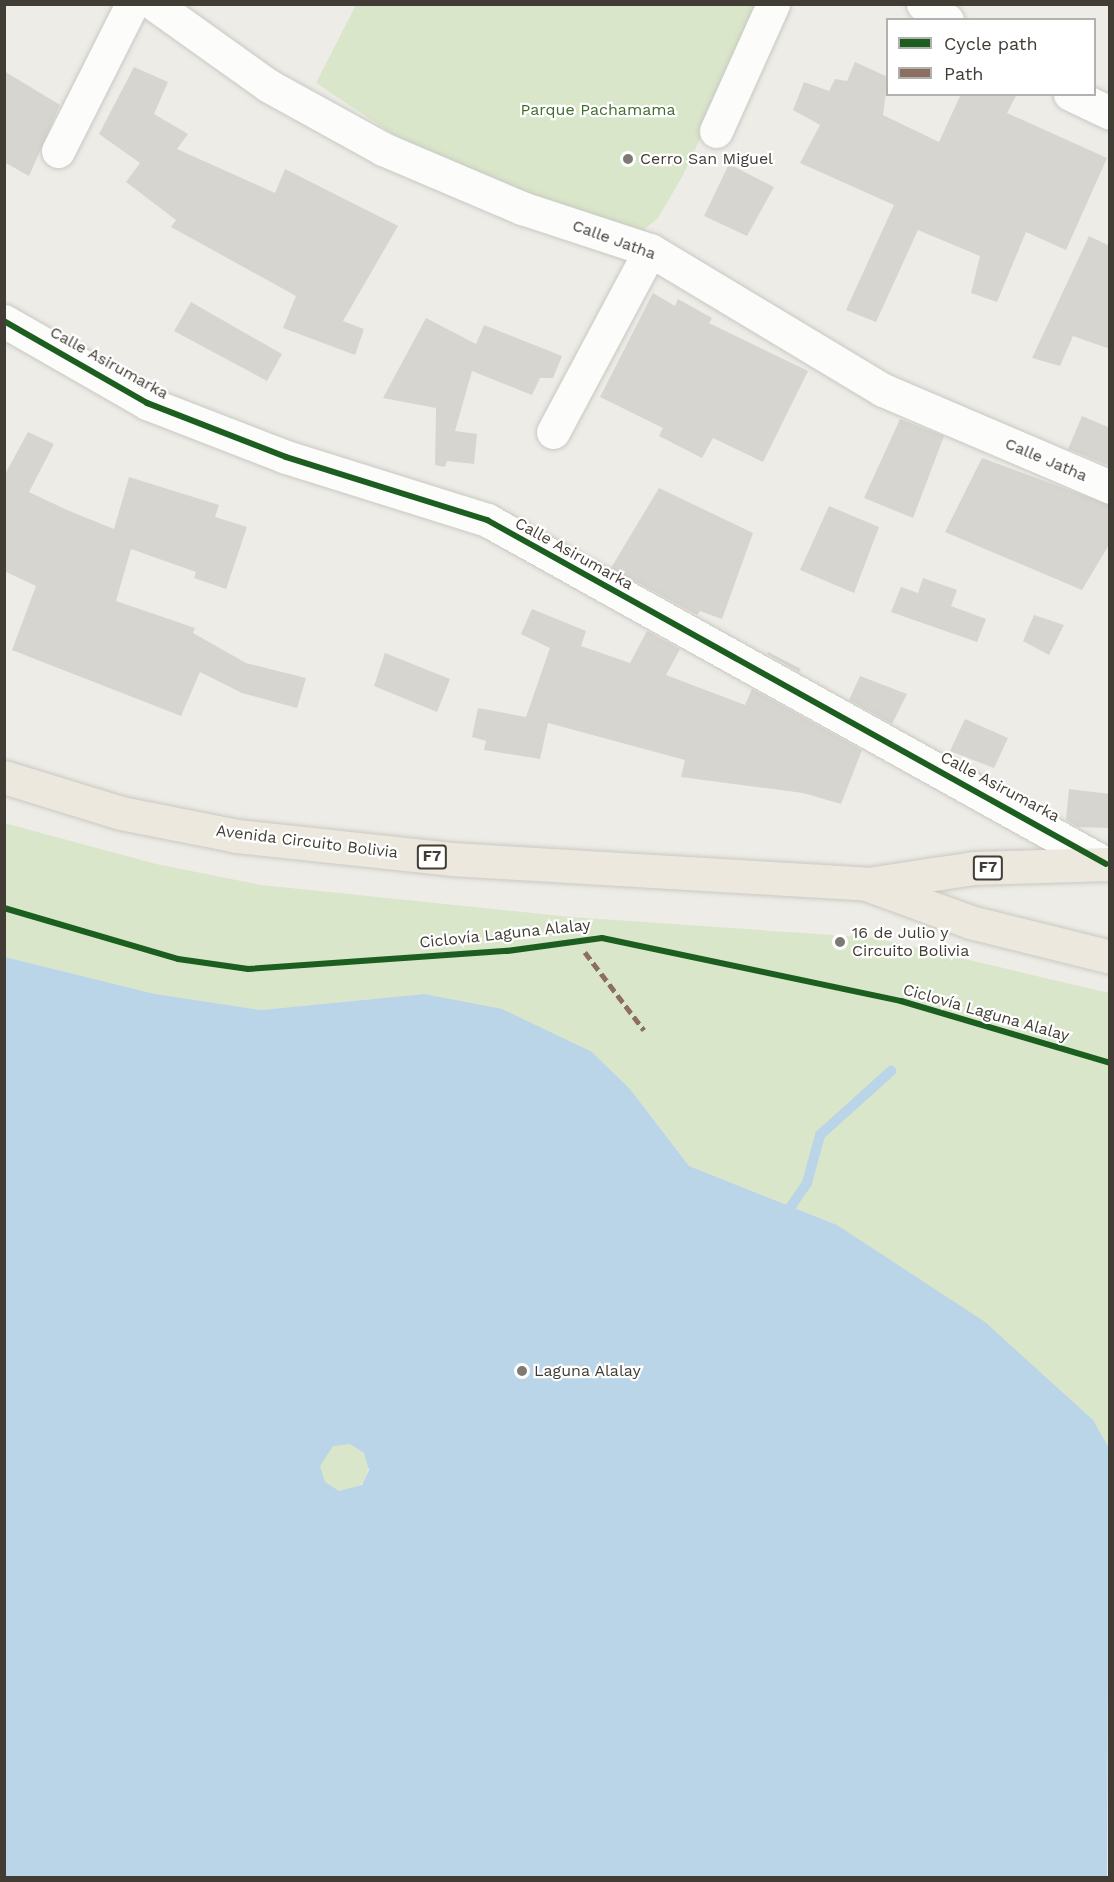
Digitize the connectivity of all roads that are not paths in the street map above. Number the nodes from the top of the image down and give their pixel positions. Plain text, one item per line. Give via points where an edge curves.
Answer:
1 (132, 4) edge
2 (154, 4) edge
3 (773, 4) edge
4 (923, 4) edge
5 (944, 18) edge
6 (1074, 96) edge
7 (1110, 113) edge
8 (716, 131) dead end
9 (58, 151) dead end
10 (650, 250) junction
11 (4, 321) edge
12 (553, 432) dead end
13 (1110, 487) edge
14 (4, 777) edge
15 (1108, 864) edge
16 (867, 884) junction
17 (1110, 957) edge

1 - 9 street
2 - 10 street, Calle Jatha via 269,86 383,149 522,208
3 - 8 street
4 - 5 street
6 - 7 street
10 - 12 street
10 - 13 street, Calle Jatha via 883,390
11 - 15 street, Calle Asirumarka via 147,403 286,457 487,520
14 - 16 highway, Avenida Circuito Bolivia / F7 via 122,813 237,836 451,859
15 - 16 highway, Avenida Circuito Bolivia / F7 via 974,868
16 - 17 highway, Avenida Circuito Bolivia / F7 via 970,922

